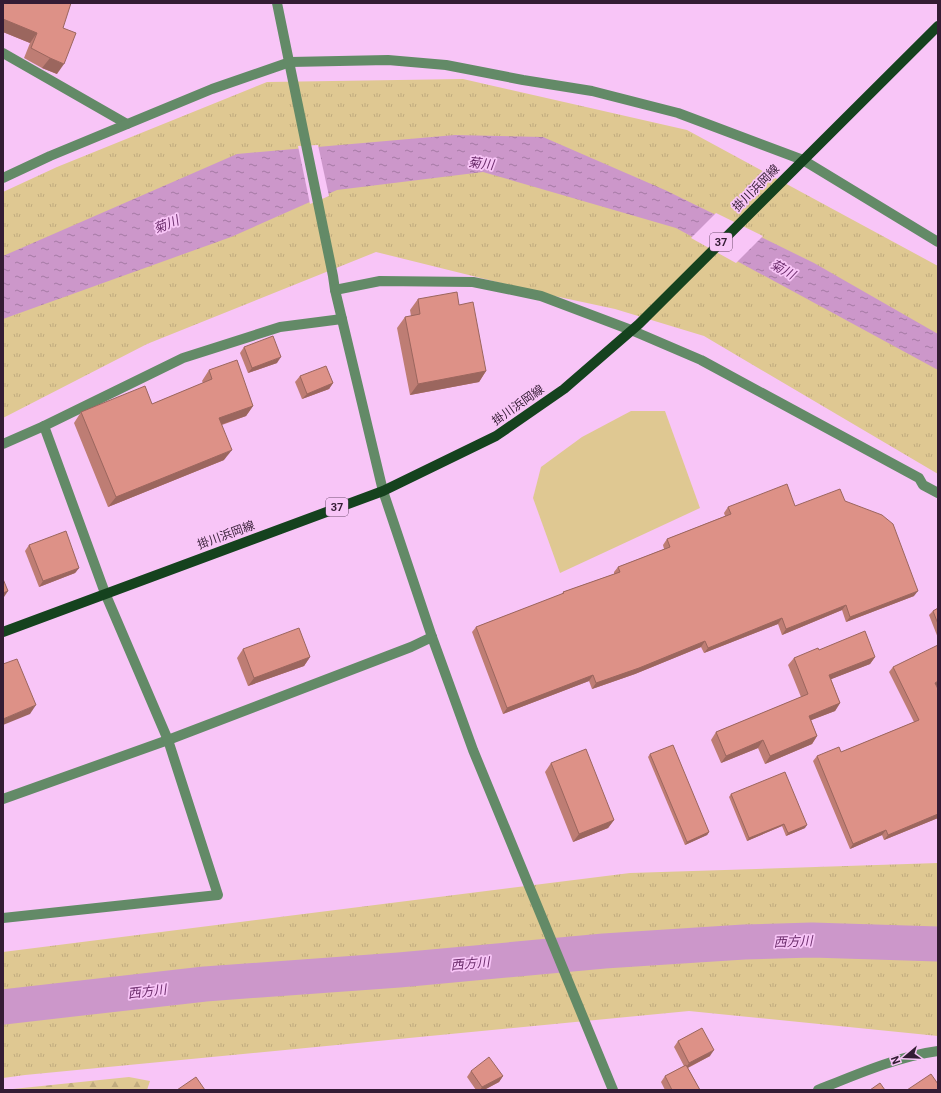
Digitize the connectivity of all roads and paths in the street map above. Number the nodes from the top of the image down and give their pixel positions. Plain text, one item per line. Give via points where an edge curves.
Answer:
1 (278, 3) edge
2 (938, 26) edge
3 (3, 54) edge
4 (290, 66) junction
5 (127, 124) junction
6 (803, 160) junction
7 (3, 178) edge
8 (938, 242) edge
9 (335, 290) junction
10 (342, 318) junction
11 (631, 330) junction
12 (44, 426) junction
13 (3, 444) edge
14 (383, 491) junction
15 (938, 492) edge
16 (105, 593) junction
17 (3, 632) edge
18 (432, 637) junction
19 (168, 740) junction
20 (3, 799) edge
21 (3, 918) edge
22 (938, 1051) edge
23 (612, 1090) edge
24 (818, 1090) edge

1 - 4 street
2 - 6 main road, 掛川浜岡線 / 37
3 - 5 street
4 - 5 street via 212,89
4 - 6 street via 388,60 446,65 592,91 678,113
4 - 9 street
5 - 7 street
6 - 8 street
6 - 11 main road, 掛川浜岡線 / 37
9 - 10 street
9 - 11 street via 380,282 473,282 541,296
10 - 12 street via 280,327 183,358
10 - 14 street
11 - 14 main road, 掛川浜岡線 / 37 via 564,389 496,436
11 - 15 street via 701,360 919,478 923,485
12 - 13 street
12 - 16 street
14 - 16 main road, 掛川浜岡線 / 37
14 - 18 street
16 - 17 main road, 掛川浜岡線 / 37
16 - 19 street
18 - 19 street
18 - 23 street via 472,750
19 - 20 street
19 - 21 street via 218,895
22 - 24 street via 922,1053

